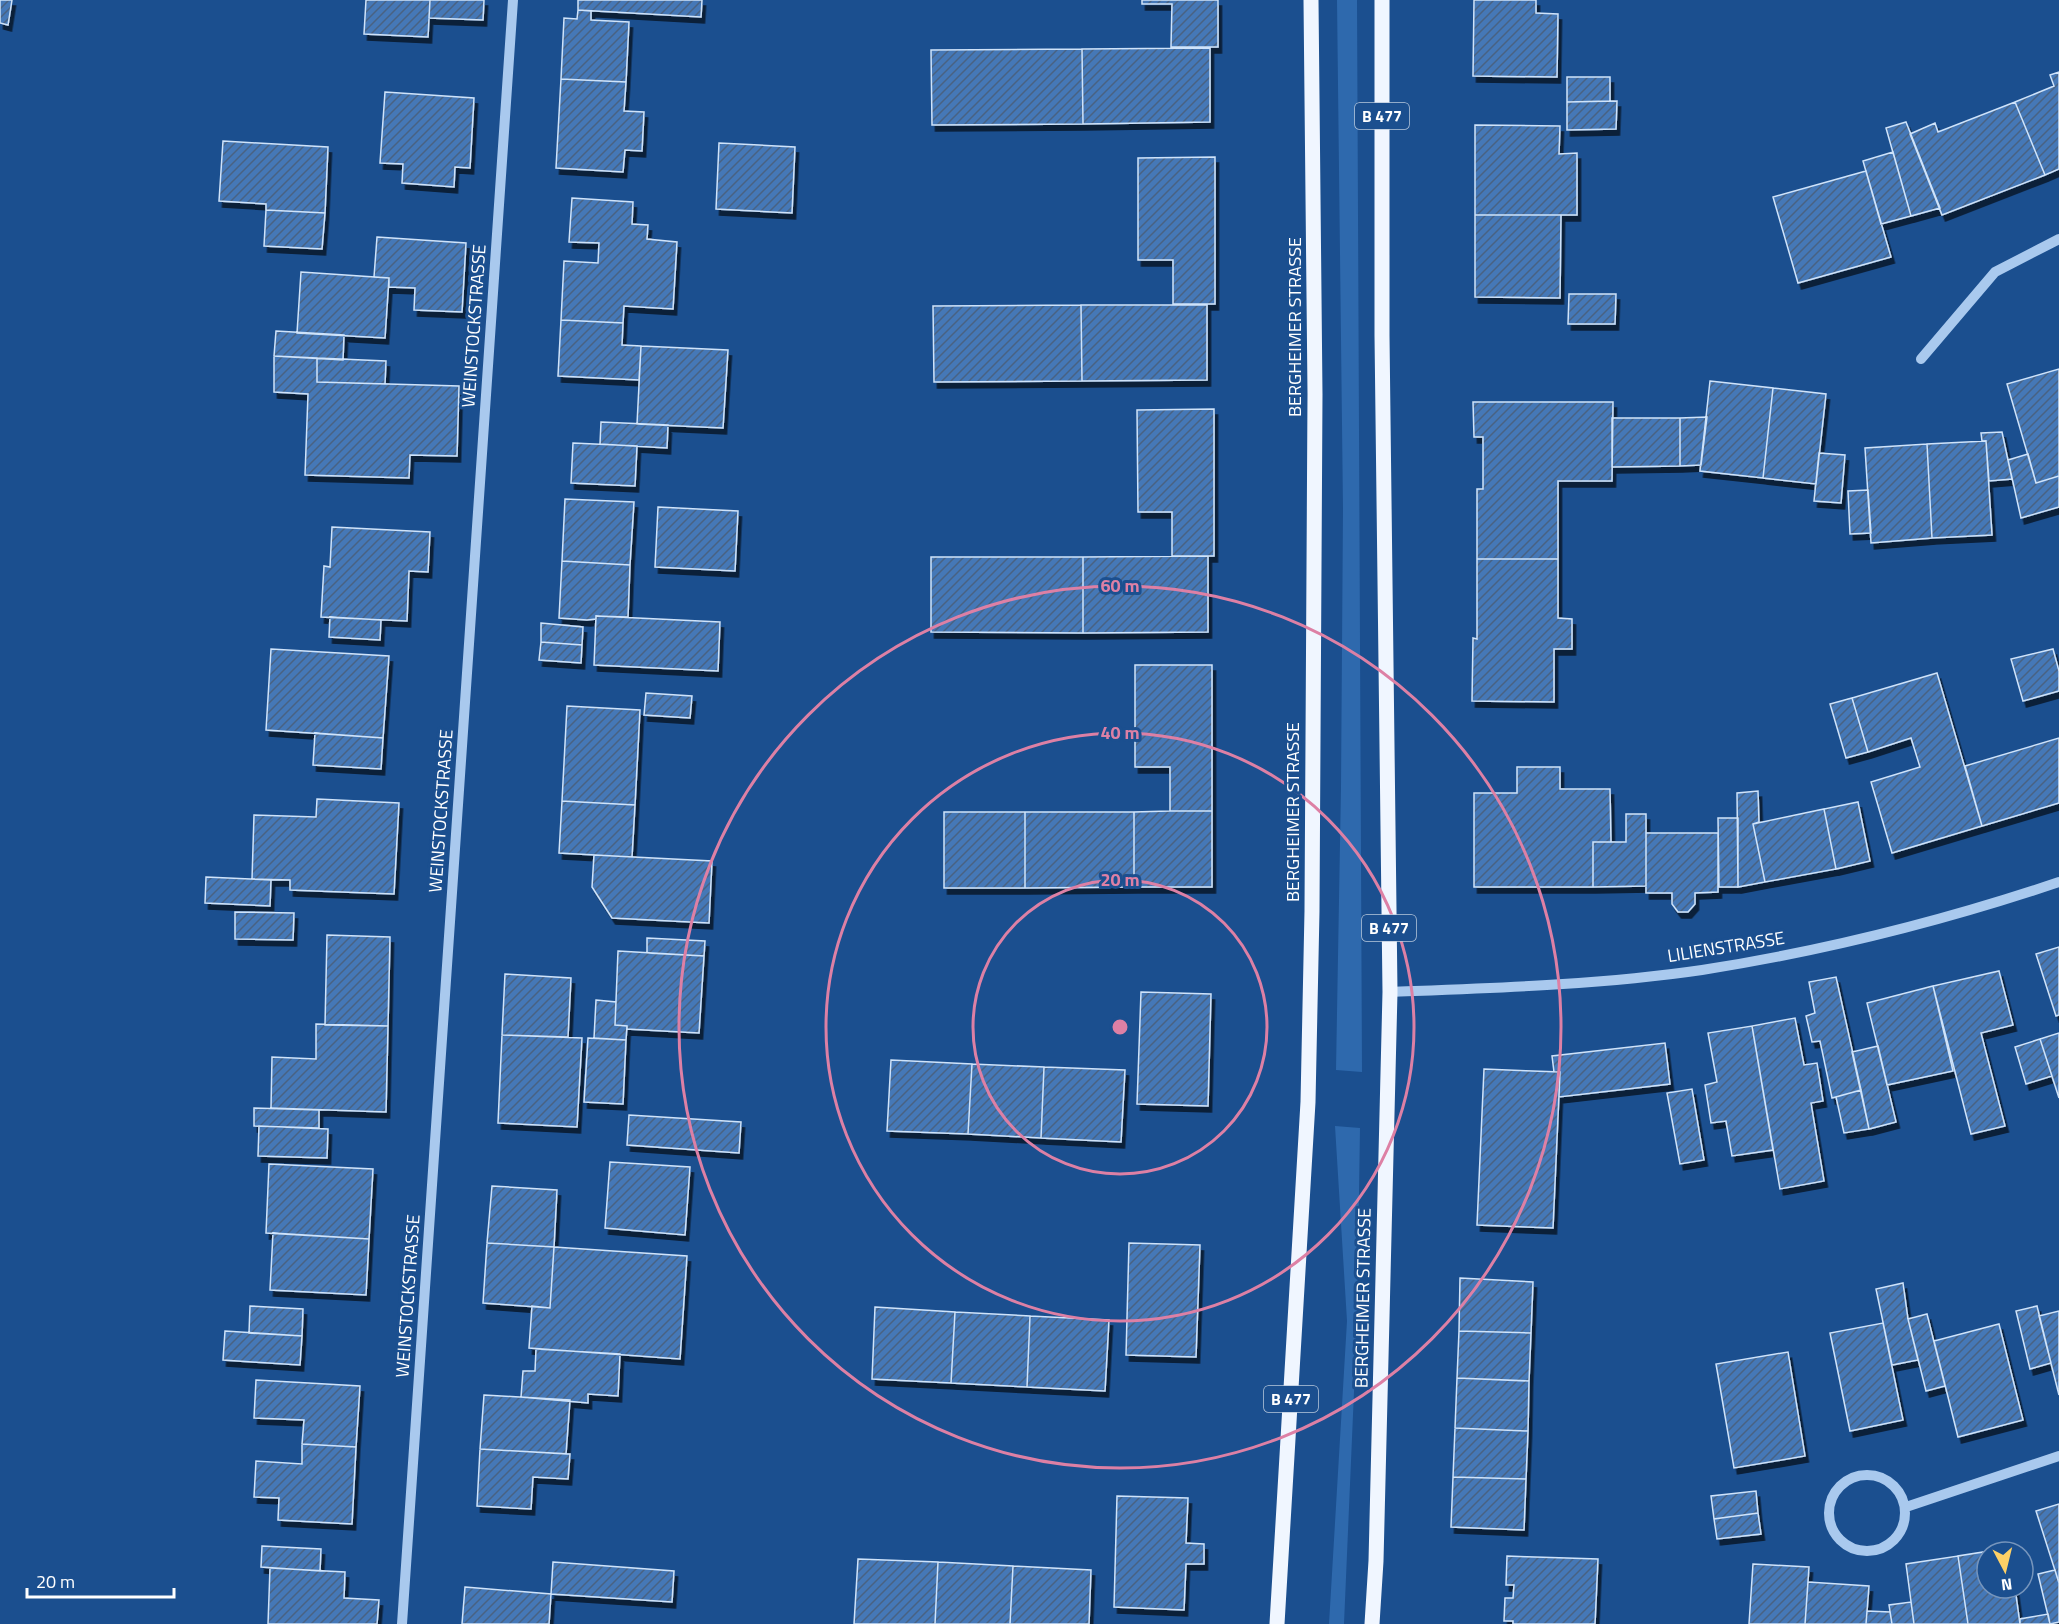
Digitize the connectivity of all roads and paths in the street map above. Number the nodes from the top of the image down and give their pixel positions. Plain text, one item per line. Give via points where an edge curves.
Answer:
1 (513, 0) edge
2 (1311, 0) edge
3 (1382, 0) edge
4 (2059, 239) edge
5 (1921, 359) dead end
6 (2059, 882) edge
7 (1390, 992) junction
8 (2059, 1456) edge
9 (1905, 1507) junction
10 (402, 1624) edge
11 (1277, 1624) edge
12 (1372, 1624) edge

1 - 10 street, WEINSTOCKSTRASSE
2 - 11 main road, BERGHEIMER STRASSE / B 477 via 1315,382 1312,934 1305,1154
3 - 7 main road, BERGHEIMER STRASSE / B 477
4 - 5 street via 1995,272
6 - 7 street, LILIENSTRASSE via 1869,937 1701,970 1537,986
7 - 12 main road, BERGHEIMER STRASSE / B 477
8 - 9 street
9 - 9 street via 1897,1488 1881,1477 1857,1476 1839,1486 1829,1505 1829,1522 1834,1535 1853,1550 1873,1552 1896,1540 1904,1526

